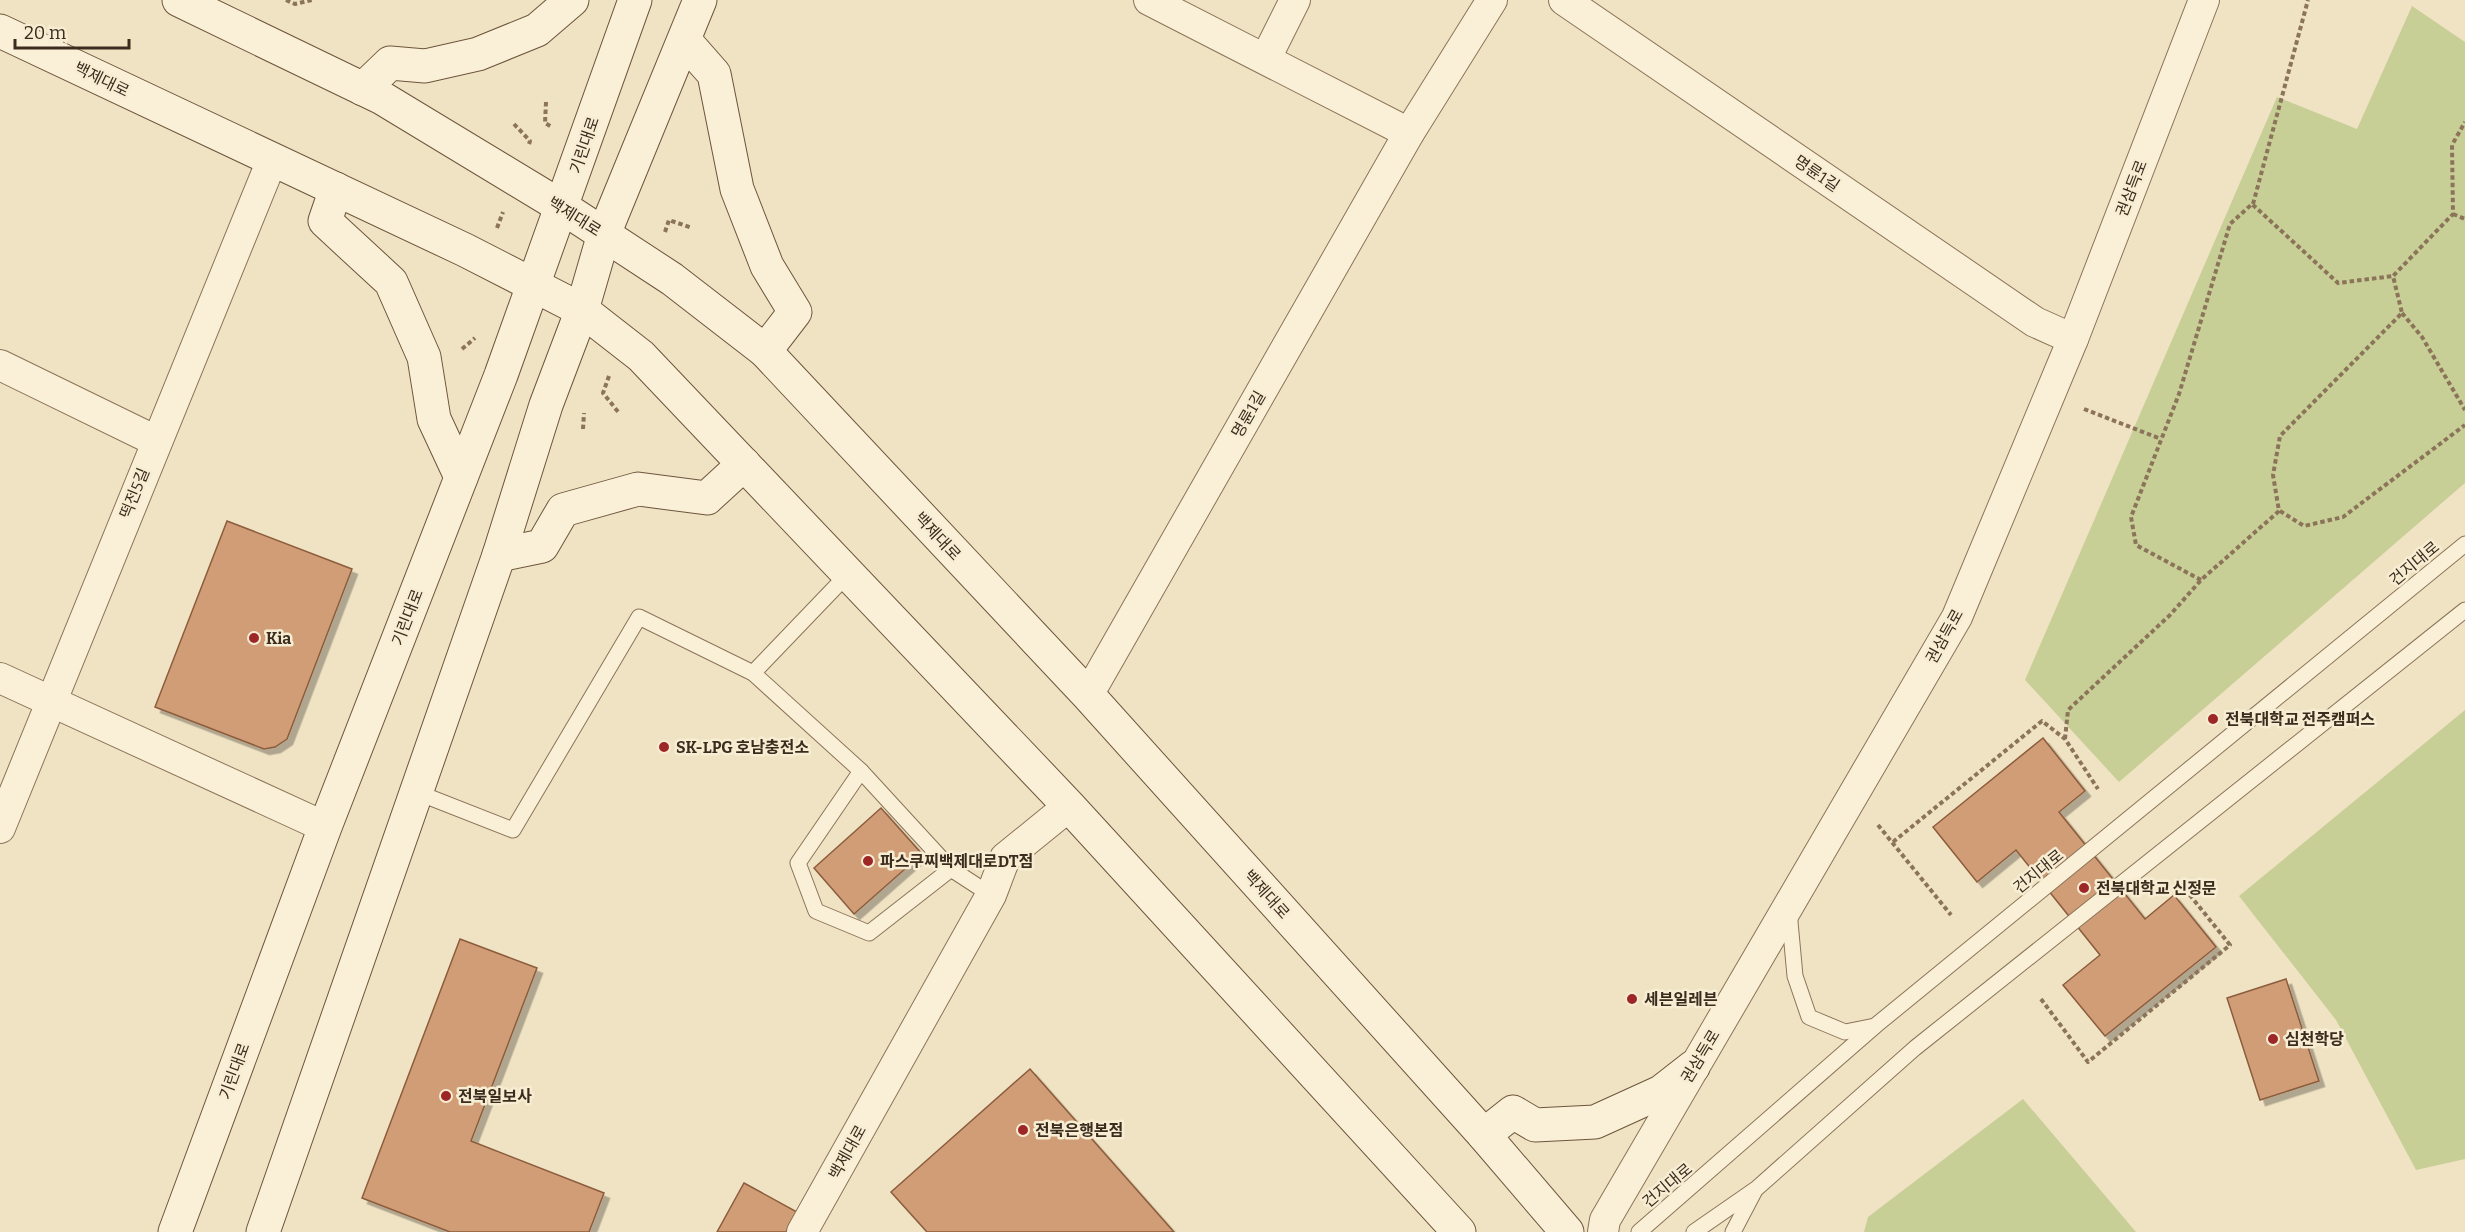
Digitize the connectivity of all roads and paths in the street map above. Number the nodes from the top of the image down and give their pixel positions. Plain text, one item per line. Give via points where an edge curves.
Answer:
1 (179, 0) edge
2 (286, 0) edge
3 (312, 0) edge
4 (572, 0) edge
5 (635, 0) edge
6 (700, 0) edge
7 (1149, 0) edge
8 (1295, 0) edge
9 (1492, 0) edge
10 (1564, 0) edge
11 (2204, 0) edge
12 (2308, 0) edge
13 (0, 31) edge
14 (685, 40) junction
15 (1266, 58) junction
16 (363, 89) junction
17 (2465, 122) edge
18 (1408, 133) junction
19 (272, 160) junction
20 (336, 189) junction
21 (2253, 205) junction
22 (562, 207) junction
23 (2453, 214) junction
24 (2465, 219) edge
25 (604, 234) junction
26 (2393, 276) junction
27 (533, 286) junction
28 (582, 310) junction
29 (2402, 313) junction
30 (2073, 339) junction
31 (765, 351) junction
32 (0, 365) edge
33 (2084, 409) dead end
34 (2465, 410) edge
35 (2465, 425) edge
36 (2161, 439) junction
37 (156, 441) junction
38 (744, 464) junction
39 (461, 477) junction
40 (2279, 511) junction
41 (2465, 544) edge
42 (499, 555) junction
43 (848, 574) junction
44 (2201, 580) junction
45 (2465, 610) edge
46 (753, 673) junction
47 (0, 678) edge
48 (1088, 695) junction
49 (50, 702) junction
50 (2065, 739) junction
51 (861, 771) junction
52 (2098, 789) dead end
53 (416, 792) junction
54 (1069, 806) junction
55 (1878, 825) dead end
56 (325, 827) junction
57 (0, 828) edge
58 (1893, 842) junction
59 (951, 869) junction
60 (2177, 879) dead end
61 (991, 896) junction
62 (1789, 908) junction
63 (1951, 915) dead end
64 (2041, 999) dead end
65 (1875, 1026) junction
66 (1693, 1067) junction
67 (1484, 1135) junction
68 (1756, 1189) junction
69 (175, 1232) edge
70 (263, 1232) edge
71 (802, 1232) edge
72 (1459, 1232) edge
73 (1566, 1232) edge
74 (1603, 1232) edge
75 (1640, 1232) edge
76 (1694, 1232) edge
77 (1733, 1232) edge

1 - 16 street, 백제대로
2 - 3 path via 296,4
4 - 16 street via 537,30 478,54 425,66 390,63
5 - 22 street, 기린대로
6 - 14 street
7 - 15 street
8 - 15 street
9 - 18 street, 명륜1길
10 - 30 street, 명륜1길 via 2035,322
11 - 30 street, 권삼득로
12 - 21 path
13 - 19 street, 백제대로
14 - 25 street
14 - 31 street via 714,74 737,189 767,266 795,312
15 - 18 street
16 - 22 street, 백제대로
17 - 23 path via 2452,145
18 - 48 street, 명륜1길
19 - 20 street, 백제대로
19 - 37 street, 떡전5길
20 - 27 street, 백제대로
20 - 39 street via 325,221 391,282 424,357 434,419
21 - 26 path via 2338,283
21 - 36 path via 2230,224 2179,394
22 - 25 street, 백제대로
22 - 27 street, 기린대로
23 - 24 path
23 - 26 path
25 - 28 street
25 - 31 street, 백제대로 via 672,279
26 - 29 path
27 - 28 street, 백제대로
27 - 39 street, 기린대로
28 - 38 street, 백제대로 via 641,356
28 - 42 street via 546,405
29 - 34 path via 2422,337
29 - 40 path via 2280,436 2273,475
30 - 62 street, 권삼득로 via 1957,617
31 - 48 street, 백제대로
32 - 37 street
33 - 36 path
35 - 40 path via 2343,517 2304,526
36 - 44 path via 2131,517 2136,545
37 - 49 street, 떡전5길
38 - 42 street via 706,498 638,489 563,510 542,546
38 - 43 street, 백제대로
39 - 56 street, 기린대로
40 - 44 path
41 - 65 lane, 건지대로
42 - 53 street
43 - 46 lane
43 - 54 street, 백제대로
44 - 50 path via 2170,615 2068,710
45 - 68 lane via 1915,1048
46 - 51 lane
46 - 53 lane via 639,616 513,830
47 - 49 street
48 - 67 street, 백제대로
49 - 56 street
49 - 57 street, 떡전5길
50 - 52 path
50 - 58 path via 2042,721
51 - 59 lane
51 - 59 lane via 798,863 816,911 869,933
53 - 70 street
54 - 61 street, 백제대로 via 1005,858
54 - 72 street, 백제대로
55 - 58 path
56 - 69 street, 기린대로
58 - 63 path
59 - 61 lane
60 - 64 path via 2230,945 2088,1062
61 - 71 street, 백제대로
62 - 65 lane via 1796,976 1809,1017 1845,1032
62 - 66 street, 권삼득로
65 - 75 lane, 건지대로
66 - 67 street via 1660,1092 1595,1122 1535,1125 1514,1112
66 - 74 street, 권삼득로 via 1605,1220
67 - 73 street, 백제대로
68 - 76 lane
68 - 77 lane

